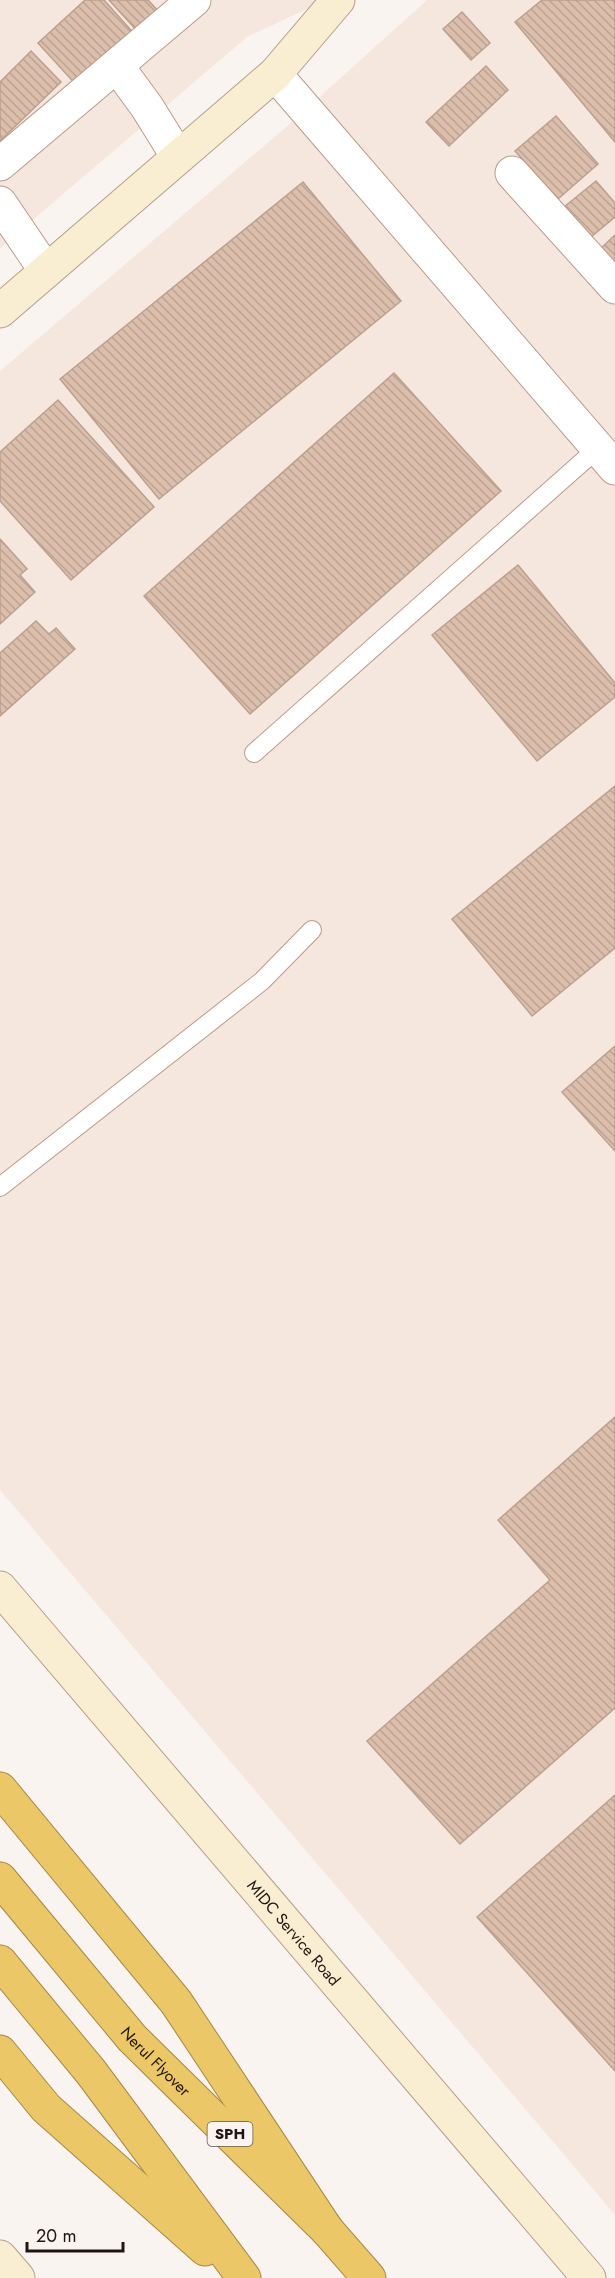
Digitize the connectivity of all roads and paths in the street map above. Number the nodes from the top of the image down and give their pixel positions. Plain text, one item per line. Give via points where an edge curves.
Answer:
1 (194, 0) edge
2 (338, 0) edge
3 (117, 66) junction
4 (275, 74) junction
5 (178, 157) junction
6 (0, 164) edge
7 (512, 173) dead end
8 (0, 203) edge
9 (46, 271) junction
10 (615, 287) edge
11 (0, 310) edge
12 (609, 451) edge
13 (254, 753) dead end
14 (312, 930) dead end
15 (0, 1187) edge
16 (0, 1588) edge
17 (0, 1789) edge
18 (0, 1879) edge
19 (0, 1962) edge
20 (0, 2052) edge
21 (327, 2230) junction
22 (0, 2257) edge
23 (18, 2278) edge
24 (238, 2278) edge
25 (244, 2278) edge
26 (369, 2278) edge
27 (589, 2278) edge

1 - 3 street
2 - 4 street
3 - 5 street
3 - 6 street
4 - 5 street
4 - 12 street
5 - 9 street
7 - 10 street
8 - 9 street
9 - 11 street
12 - 13 lane
14 - 15 lane via 262,981
16 - 27 street, MIDC Service Road
17 - 21 highway via 176,2002
18 - 21 highway, Nerul Flyover / SPH via 132,2038
19 - 25 highway via 91,2072
20 - 24 highway via 46,2108
21 - 26 highway, SPH
22 - 23 street

